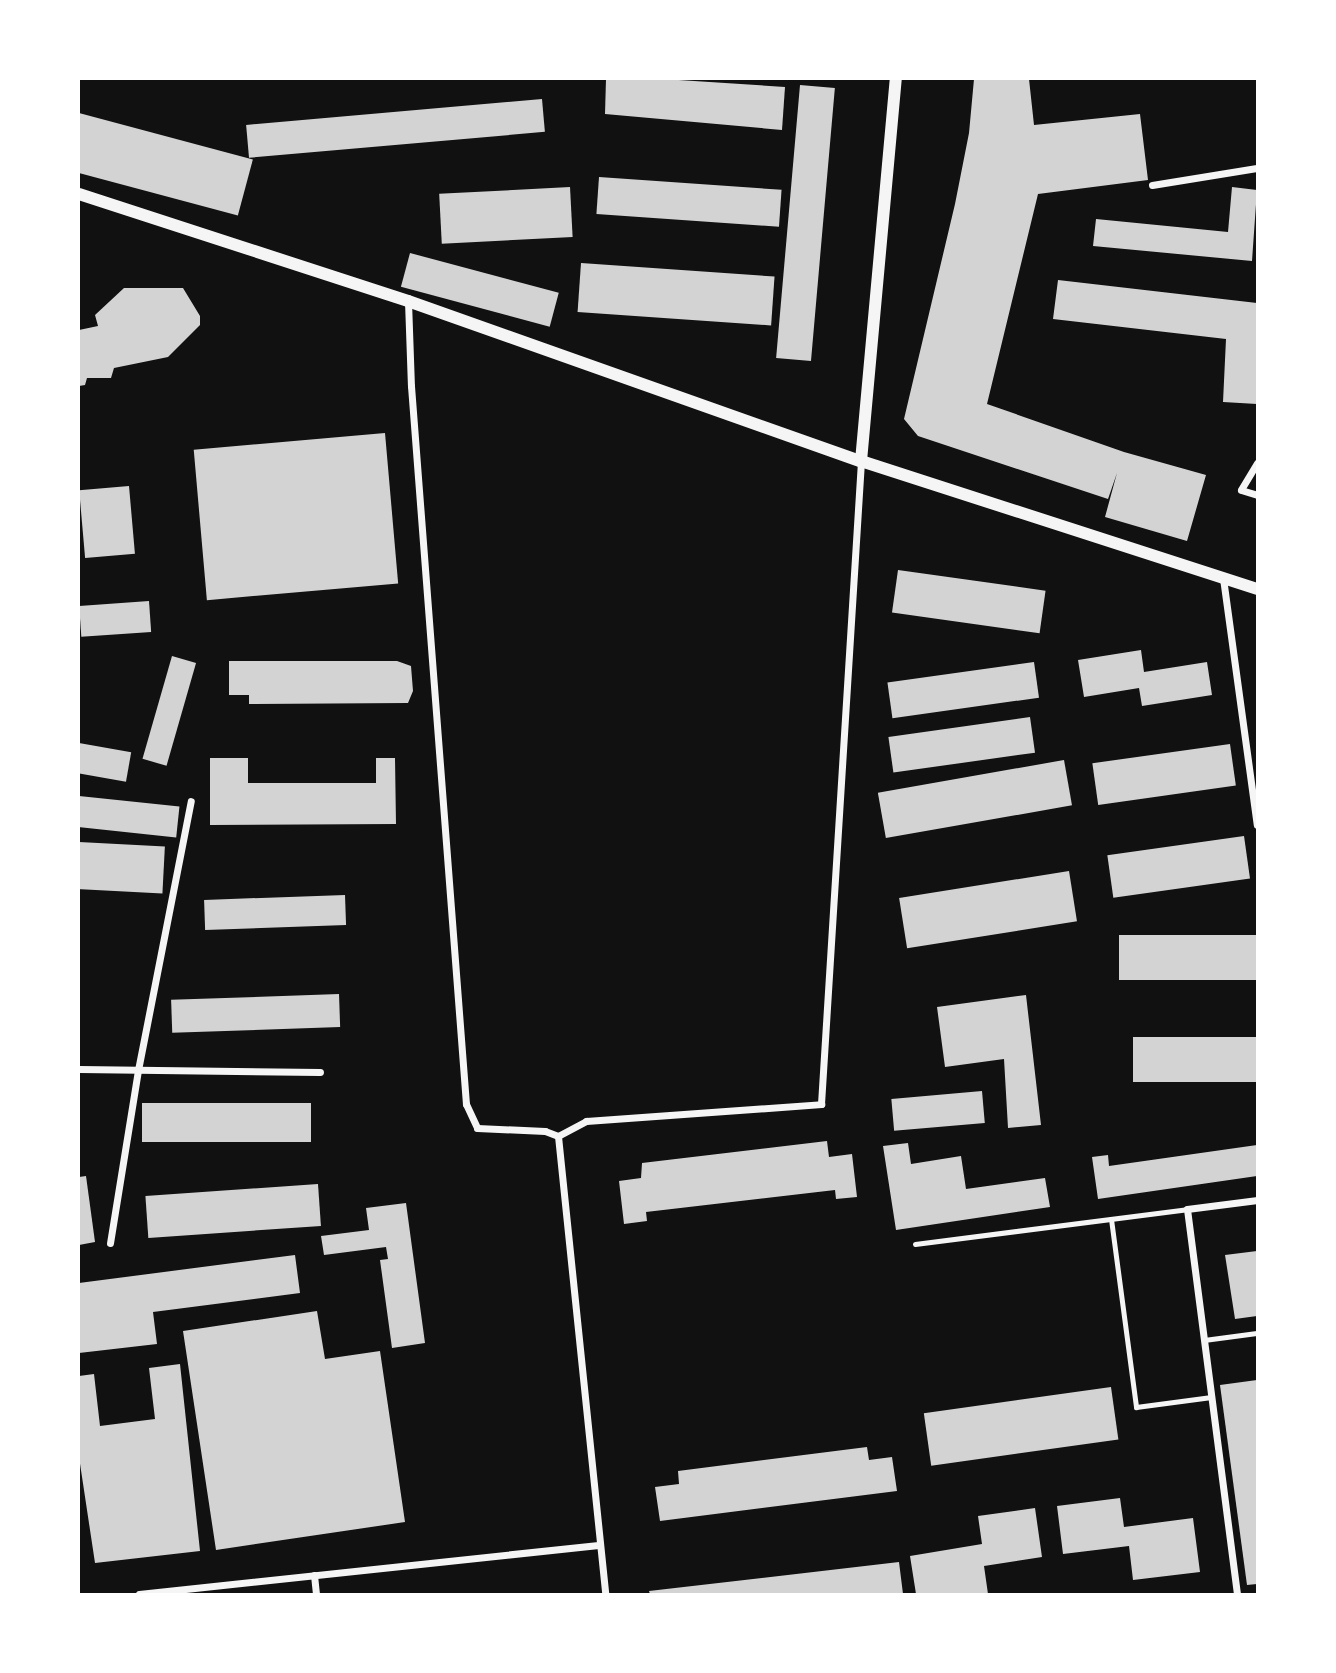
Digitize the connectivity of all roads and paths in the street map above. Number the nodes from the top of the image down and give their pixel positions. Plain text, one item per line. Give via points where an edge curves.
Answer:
1 (896, 79) edge
2 (1257, 168) edge
3 (1152, 185) dead end
4 (79, 194) edge
5 (408, 301) junction
6 (861, 461) junction
7 (1257, 463) edge
8 (1257, 495) edge
9 (1223, 578) junction
10 (1257, 589) edge
11 (191, 800) dead end
12 (1257, 825) edge
13 (79, 1069) edge
14 (138, 1070) junction
15 (320, 1072) dead end
16 (558, 1136) junction
17 (1257, 1200) edge
18 (1187, 1209) junction
19 (1111, 1219) junction
20 (110, 1243) dead end
21 (915, 1244) dead end
22 (1257, 1333) edge
23 (1204, 1340) junction
24 (1211, 1397) junction
25 (598, 1545) junction
26 (314, 1575) junction
27 (139, 1594) edge
28 (316, 1594) edge
29 (605, 1594) edge
30 (1237, 1594) edge

1 - 6 street
2 - 3 street
4 - 5 street
5 - 6 street
5 - 16 street via 466,1104 477,1128 545,1131
6 - 9 street
6 - 16 street via 821,1104 586,1121
7 - 8 street via 1241,490
9 - 10 street
9 - 12 street
11 - 14 street
13 - 14 street
14 - 15 street
14 - 20 street
16 - 25 street
17 - 18 street
18 - 19 lane
18 - 23 street
19 - 21 lane
19 - 24 lane via 1136,1407
22 - 23 lane
23 - 24 street
24 - 30 street
25 - 26 street
25 - 29 street
26 - 27 street
26 - 28 street

